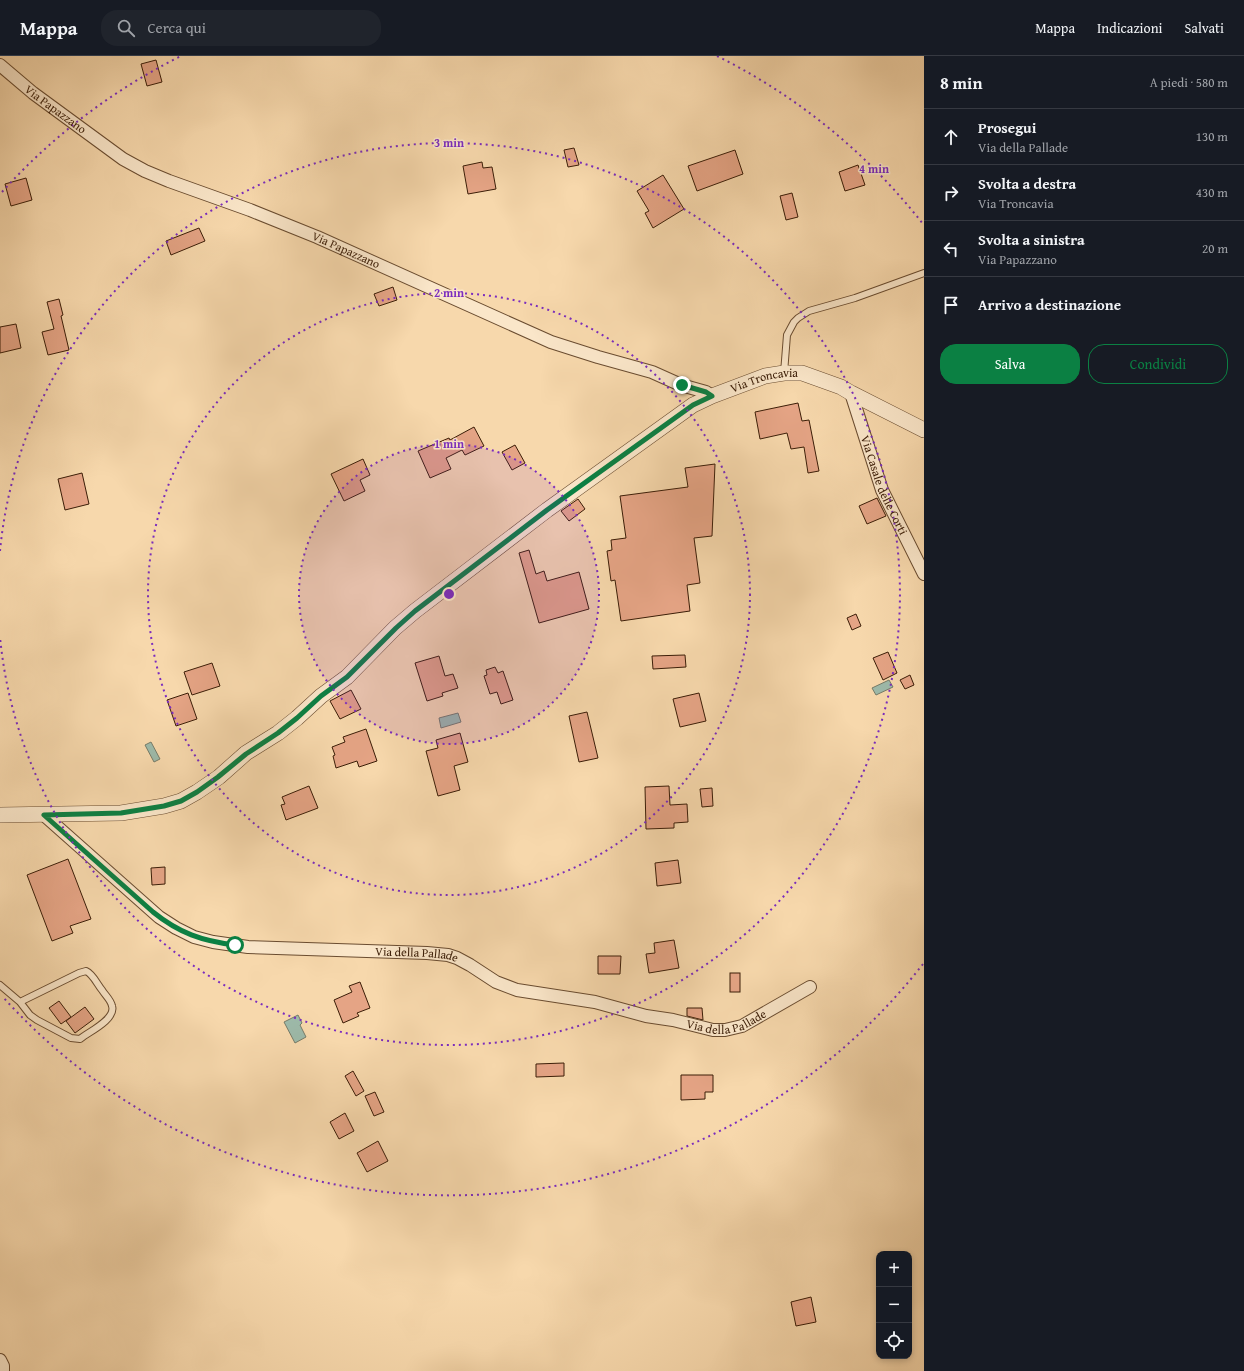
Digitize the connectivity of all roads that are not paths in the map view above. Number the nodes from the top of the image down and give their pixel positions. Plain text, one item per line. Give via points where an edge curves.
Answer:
1 (0, 65) edge
2 (924, 274) edge
3 (784, 373) junction
4 (851, 393) junction
5 (712, 396) junction
6 (924, 430) edge
7 (924, 574) edge
8 (0, 815) edge
9 (44, 815) junction
10 (0, 985) edge
11 (810, 987) dead end
12 (20, 1002) junction
13 (0, 1360) edge
14 (3, 1371) edge

1 - 5 street, Via Papazzano via 115,154 153,174 317,237 551,342 652,372
2 - 3 lane via 803,314 794,322 787,335
3 - 4 street, Via Troncavia via 802,373
3 - 5 street, Via Troncavia via 765,376
4 - 6 street, Via Troncavia
4 - 7 street, Via Casale delle Corti via 882,490
5 - 9 street, Via Troncavia via 693,405 584,483 415,611 347,677 278,733 197,792 181,801 164,806 121,813
8 - 9 street, Via Troncavia
9 - 11 street, Via della Pallade via 162,919 184,933 208,941 248,946 444,955 465,962 491,979 512,988 595,1002 713,1030 742,1026
10 - 12 lane
12 - 12 lane via 37,1020 76,1039 80,1039 110,1018 112,1010 110,1001 86,971
13 - 14 street

